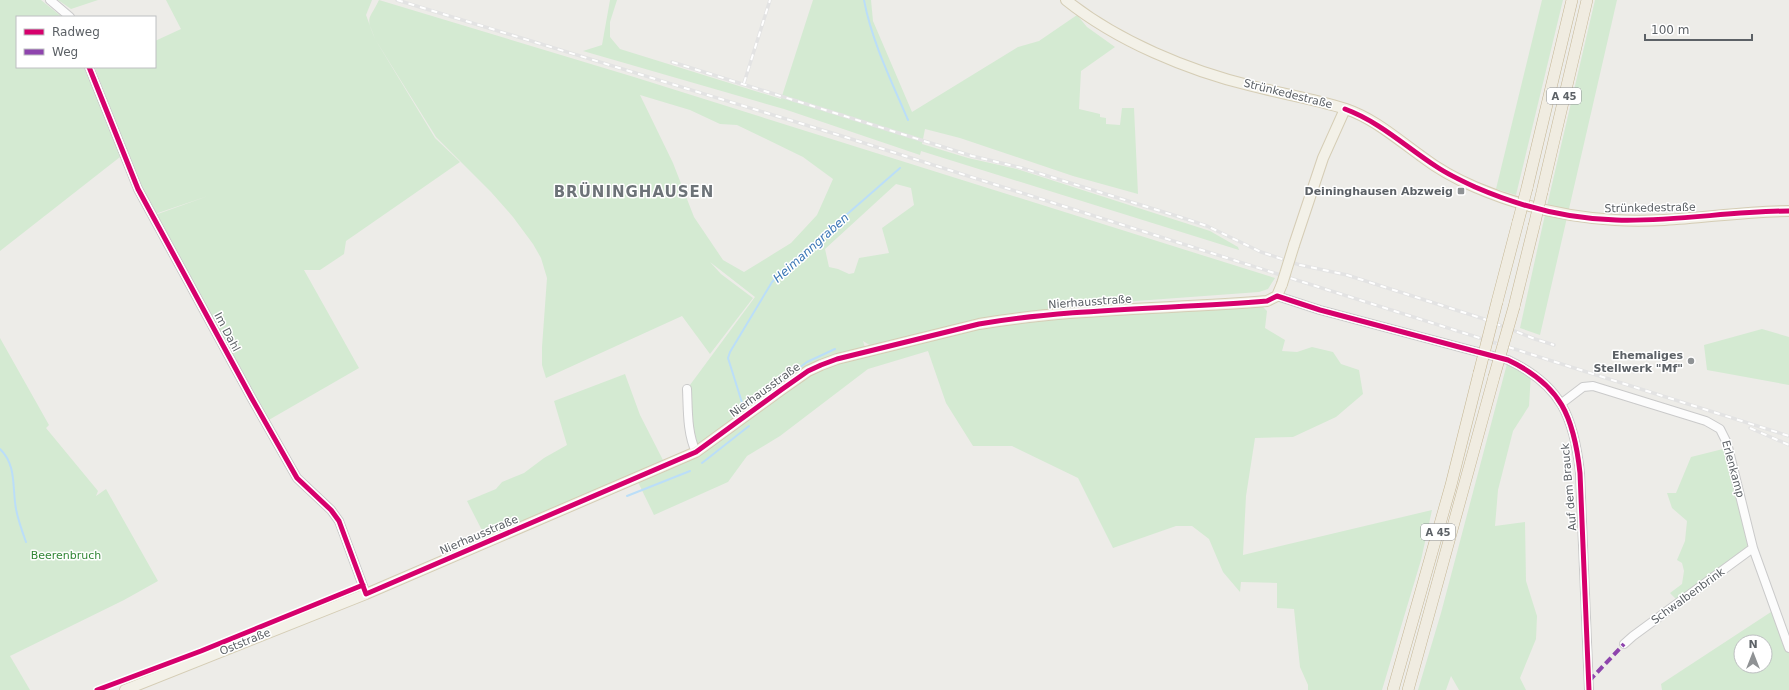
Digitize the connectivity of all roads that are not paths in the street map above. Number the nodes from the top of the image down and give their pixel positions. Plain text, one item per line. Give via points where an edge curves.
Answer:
1 (50, 0) edge
2 (1066, 0) edge
3 (1572, 0) edge
4 (1587, 0) edge
5 (69, 16) edge
6 (89, 68) edge
7 (1345, 109) junction
8 (1789, 211) edge
9 (1276, 296) junction
10 (687, 390) dead end
11 (1562, 403) junction
12 (696, 452) junction
13 (1753, 548) junction
14 (366, 594) junction
15 (1624, 644) dead end
16 (1789, 646) edge
17 (125, 690) edge
18 (1393, 690) edge
19 (1408, 690) edge
20 (1589, 690) edge

1 - 5 street
2 - 7 main road, Strünkedestraße via 1113,31 1193,68 1251,86 1317,100
3 - 18 highway, A 45, bridge via 1480,374
4 - 19 highway, A 45, bridge via 1514,307
6 - 14 street, Im Dahl via 138,189 297,478 339,521
7 - 8 main road, Strünkedestraße via 1383,128 1438,168 1466,183 1522,204 1557,213 1616,220
7 - 9 main road, bridge via 1323,158
9 - 11 street, Auf dem Brauck via 1508,360 1545,383
9 - 12 main road, Nierhausstraße via 1267,301 1058,314 1003,320 837,359 808,371
10 - 12 street via 689,429
11 - 13 street, Erlenkamp via 1583,387 1593,386 1714,424 1720,429 1727,443
11 - 20 street, Auf dem Brauck via 1571,422 1580,472
12 - 14 main road, Nierhausstraße
13 - 15 street, Schwalbenbrink
13 - 16 street, Erlenkamp
14 - 17 main road, Oststraße

